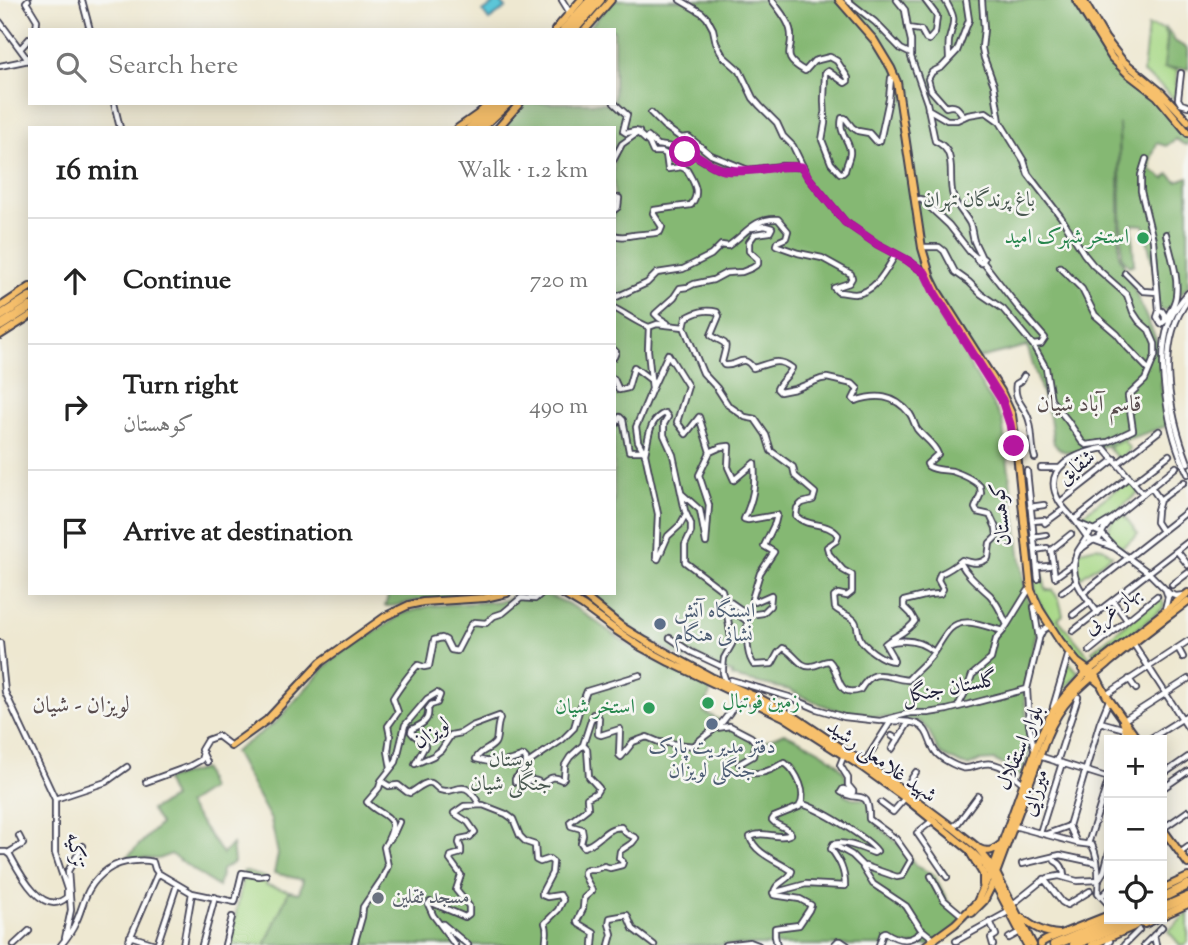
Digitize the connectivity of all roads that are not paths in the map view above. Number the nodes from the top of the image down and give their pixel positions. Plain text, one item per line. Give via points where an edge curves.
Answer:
1 (28, 0) edge
2 (82, 0) edge
3 (562, 0) edge
4 (581, 0) edge
5 (591, 0) edge
6 (600, 0) edge
7 (611, 0) edge
8 (680, 0) edge
9 (772, 0) edge
10 (837, 0) edge
11 (847, 0) edge
12 (897, 0) edge
13 (925, 0) edge
14 (945, 0) edge
15 (966, 0) edge
16 (982, 0) edge
17 (1081, 3) edge
18 (570, 13) junction
19 (0, 22) edge
20 (36, 28) edge
21 (89, 28) edge
22 (557, 28) edge
23 (566, 28) edge
24 (576, 28) edge
25 (587, 28) edge
26 (908, 28) junction
27 (3, 30) edge
28 (28, 40) edge
29 (20, 49) junction
30 (911, 54) junction
31 (28, 59) edge
32 (0, 60) edge
33 (28, 60) edge
34 (949, 60) junction
35 (2, 66) edge
36 (1181, 73) dead end
37 (891, 78) junction
38 (114, 105) edge
39 (489, 105) edge
40 (518, 105) edge
41 (616, 105) edge
42 (1188, 106) edge
43 (500, 107) edge
44 (928, 109) junction
45 (651, 113) dead end
46 (964, 117) junction
47 (1184, 117) edge
48 (1000, 122) junction
49 (120, 126) edge
50 (461, 126) edge
51 (473, 126) edge
52 (483, 126) edge
53 (500, 126) edge
54 (638, 133) junction
55 (1188, 133) edge
56 (648, 137) dead end
57 (616, 155) edge
58 (1146, 159) dead end
59 (802, 167) junction
60 (746, 169) junction
61 (915, 200) junction
62 (747, 230) junction
63 (1166, 234) dead end
64 (616, 235) edge
65 (925, 247) dead end
66 (896, 254) junction
67 (980, 259) junction
68 (1060, 267) dead end
69 (925, 273) junction
70 (1125, 273) dead end
71 (28, 289) edge
72 (1157, 292) junction
73 (1188, 293) edge
74 (616, 297) edge
75 (28, 298) edge
76 (1185, 302) edge
77 (0, 307) edge
78 (28, 308) edge
79 (616, 309) edge
80 (1159, 311) junction
81 (1167, 313) junction
82 (0, 316) edge
83 (28, 317) edge
84 (671, 325) junction
85 (0, 326) edge
86 (1165, 326) junction
87 (649, 327) junction
88 (684, 327) junction
89 (0, 335) edge
90 (969, 345) junction
91 (1032, 345) junction
92 (1149, 370) junction
93 (1024, 376) dead end
94 (651, 380) junction
95 (616, 383) edge
96 (652, 389) junction
97 (1015, 394) junction
98 (1007, 401) junction
99 (616, 424) edge
100 (1159, 432) dead end
101 (645, 452) junction
102 (710, 452) junction
103 (1181, 452) junction
104 (1169, 455) dead end
105 (1035, 458) dead end
106 (1116, 461) junction
107 (1188, 463) edge
108 (1176, 467) dead end
109 (1041, 468) dead end
110 (1059, 468) junction
111 (1027, 471) dead end
112 (1188, 474) edge
113 (1132, 480) junction
114 (1184, 482) dead end
115 (1024, 486) junction
116 (1151, 487) junction
117 (681, 493) junction
118 (1143, 494) junction
119 (1160, 500) junction
120 (1060, 502) junction
121 (1044, 505) dead end
122 (1030, 507) junction
123 (1064, 509) junction
124 (1188, 511) edge
125 (686, 513) junction
126 (1112, 519) junction
127 (1032, 521) junction
128 (1076, 521) junction
129 (1094, 530) junction
130 (1162, 531) junction
131 (1101, 533) junction
132 (1072, 534) dead end
133 (1046, 535) dead end
134 (1033, 537) junction
135 (1087, 537) junction
136 (1094, 541) junction
137 (1188, 542) edge
138 (1047, 548) dead end
139 (1115, 548) junction
140 (1035, 550) junction
141 (1077, 551) junction
142 (1177, 551) junction
143 (1128, 558) junction
144 (960, 562) junction
145 (1073, 564) junction
146 (1188, 565) edge
147 (1049, 566) dead end
148 (1037, 567) junction
149 (1149, 573) junction
150 (1188, 573) edge
151 (1038, 579) dead end
152 (1076, 582) junction
153 (1172, 585) dead end
154 (1166, 590) junction
155 (1028, 591) junction
156 (1062, 592) dead end
157 (1083, 593) junction
158 (1188, 593) edge
159 (498, 595) edge
160 (539, 595) edge
161 (569, 595) edge
162 (583, 595) edge
163 (1157, 596) dead end
164 (723, 597) junction
165 (1113, 601) junction
166 (1090, 602) junction
167 (1187, 604) edge
168 (726, 606) junction
169 (1034, 607) junction
170 (1165, 611) junction
171 (1098, 612) junction
172 (1073, 615) dead end
173 (1127, 620) junction
174 (1007, 625) junction
175 (1048, 627) junction
176 (1003, 631) junction
177 (1073, 631) dead end
178 (670, 638) dead end
179 (1039, 639) junction
180 (1188, 641) edge
181 (0, 643) edge
182 (1133, 643) junction
183 (884, 644) junction
184 (1178, 648) junction
185 (1089, 651) dead end
186 (934, 652) junction
187 (1069, 654) junction
188 (1183, 657) dead end
189 (1149, 667) junction
190 (723, 670) junction
191 (1091, 674) junction
192 (640, 675) dead end
193 (713, 678) junction
194 (1129, 679) junction
195 (1188, 679) edge
196 (731, 683) junction
197 (1027, 689) junction
198 (1136, 690) dead end
199 (1166, 693) junction
200 (740, 695) junction
201 (1078, 697) dead end
202 (1108, 697) junction
203 (957, 707) junction
204 (1053, 707) dead end
205 (1188, 715) edge
206 (1127, 719) junction
207 (1182, 719) junction
208 (880, 720) junction
209 (891, 721) junction
210 (909, 722) junction
211 (1100, 722) junction
212 (1188, 728) edge
213 (714, 729) junction
214 (1125, 729) junction
215 (1123, 735) edge
216 (1130, 735) edge
217 (1132, 735) edge
218 (1156, 735) edge
219 (892, 736) dead end
220 (898, 740) junction
221 (583, 745) junction
222 (231, 746) joint
223 (892, 749) dead end
224 (203, 753) junction
225 (1037, 753) junction
226 (844, 755) junction
227 (1188, 757) edge
228 (207, 762) dead end
229 (1059, 762) junction
230 (527, 763) junction
231 (864, 764) junction
232 (127, 767) dead end
233 (391, 769) junction
234 (1085, 771) junction
235 (1188, 771) edge
236 (916, 772) dead end
237 (1167, 772) edge
238 (1104, 777) edge
239 (381, 780) junction
240 (146, 782) dead end
241 (1023, 783) junction
242 (1167, 786) edge
243 (904, 794) junction
244 (1104, 794) edge
245 (978, 796) dead end
246 (55, 799) junction
247 (881, 803) dead end
248 (479, 804) junction
249 (802, 804) junction
250 (1188, 811) edge
251 (933, 820) junction
252 (399, 822) dead end
253 (1167, 824) edge
254 (1069, 825) junction
255 (1014, 826) junction
256 (952, 827) junction
257 (1167, 831) edge
258 (1043, 834) junction
259 (19, 836) dead end
260 (387, 842) junction
261 (1077, 843) junction
262 (833, 844) junction
263 (1002, 844) junction
264 (1088, 844) junction
265 (83, 846) dead end
266 (966, 847) junction
267 (977, 847) junction
268 (1183, 851) edge
269 (0, 852) edge
270 (8, 853) junction
271 (1054, 856) junction
272 (1096, 862) junction
273 (1104, 863) edge
274 (1022, 864) dead end
275 (1188, 864) edge
276 (864, 867) junction
277 (1104, 872) edge
278 (158, 873) junction
279 (993, 873) junction
280 (266, 875) dead end
281 (931, 876) dead end
282 (1064, 876) junction
283 (947, 877) dead end
284 (1188, 877) edge
285 (1044, 879) junction
286 (1099, 880) junction
287 (177, 885) junction
288 (1188, 885) edge
289 (1167, 890) edge
290 (1090, 891) dead end
291 (1167, 891) edge
292 (192, 893) junction
293 (773, 893) junction
294 (1104, 894) edge
295 (215, 897) junction
296 (983, 897) junction
297 (1101, 897) junction
298 (1188, 897) edge
299 (1003, 899) junction
300 (1104, 900) edge
301 (1188, 904) edge
302 (1167, 909) edge
303 (1014, 910) junction
304 (1167, 910) edge
305 (1104, 916) edge
306 (232, 917) dead end
307 (963, 917) junction
308 (990, 921) junction
309 (439, 923) junction
310 (1104, 924) edge
311 (1136, 925) edge
312 (1162, 927) dead end
313 (29, 931) dead end
314 (922, 931) junction
315 (1020, 932) junction
316 (1061, 934) junction
317 (1154, 934) junction
318 (130, 936) junction
319 (1009, 939) dead end
320 (956, 941) dead end
321 (62, 943) edge
322 (934, 943) edge
323 (1025, 943) edge
324 (14, 945) edge
325 (127, 945) edge
326 (157, 945) edge
327 (183, 945) edge
328 (202, 945) edge
329 (225, 945) edge
330 (354, 945) edge
331 (455, 945) edge
332 (468, 945) edge
333 (547, 945) edge
334 (593, 945) edge
335 (608, 945) edge
336 (654, 945) edge
337 (725, 945) edge
338 (758, 945) edge
339 (777, 945) edge
340 (834, 945) edge
341 (847, 945) edge
342 (879, 945) edge
343 (926, 945) edge
344 (993, 945) edge
345 (1033, 945) edge
346 (1041, 945) edge
347 (1054, 945) edge
348 (1074, 945) edge
349 (1092, 945) edge
350 (1124, 945) edge
351 (1144, 945) edge
352 (1156, 945) edge

1 - 20 street
2 - 21 street
3 - 18 street
4 - 18 main road
5 - 23 highway
6 - 24 highway
7 - 25 main road
8 - 59 street via 710,23 723,57 740,71 753,98 793,146
9 - 37 street via 791,32 791,61 805,71 814,61 833,58 848,78 845,83 828,71 824,80 822,140 840,173 845,171 850,152 840,125 842,118 880,141
10 - 37 main road, کوهستان via 870,41
10 - 61 main road, کوهستان via 874,40 897,82
11 - 30 street
12 - 26 street via 905,10
13 - 26 street via 937,16 933,37 926,39 921,30
14 - 34 street via 954,24
15 - 34 street via 969,20
16 - 48 street via 982,48
17 - 47 main road via 1122,60
18 - 22 main road
19 - 27 street
26 - 30 street
27 - 29 street
28 - 29 street
29 - 31 street
30 - 44 street
32 - 35 street
33 - 35 street
34 - 46 street via 928,79 946,107 957,106
36 - 42 street via 1178,99
37 - 69 main road, کوهستان
38 - 49 street
39 - 50 main road
40 - 53 main road
41 - 54 street via 627,115 623,131
43 - 51 highway
43 - 52 highway
44 - 46 street via 947,121
44 - 67 street via 935,141 949,155 953,195 971,225
45 - 60 street via 681,138 689,137 711,155
46 - 48 street via 986,112
47 - 55 main road
48 - 92 street via 1028,174 1084,254 1127,295 1133,312 1149,330 1155,356
54 - 57 street via 622,144
54 - 64 street via 653,152 666,154 668,169 687,170 697,193 691,205 654,210 660,232
56 - 60 street via 657,145 686,151 717,168
58 - 72 street via 1141,191 1153,240
59 - 60 street
59 - 66 street via 845,222
61 - 67 street via 921,199 935,211
61 - 90 main road, کوهستان via 931,278
62 - 66 street via 764,220 778,219 788,231 778,247 822,258 851,274 849,283 834,288 838,292 860,293 871,288
62 - 74 street via 711,255 683,269 657,272 647,283
62 - 84 street via 772,228 755,234 749,242 748,251 758,264 680,288 655,314
63 - 81 street via 1177,295
65 - 91 street via 944,251 955,272 1003,309
66 - 69 street
67 - 91 street via 1045,338
68 - 92 street via 1082,289 1094,315
69 - 90 main road, کوهستان
70 - 72 street via 1143,291
71 - 77 main road
72 - 80 street
73 - 76 street
75 - 82 highway
76 - 86 street
78 - 85 highway
79 - 87 street
80 - 81 street
80 - 86 street via 1157,317
81 - 86 street
83 - 89 main road
84 - 87 street
84 - 88 street
86 - 103 street via 1169,416
87 - 94 street
88 - 144 street via 685,318 697,312 717,312 711,335 725,342 724,365 743,360 753,368 771,361 787,364 792,368 779,385 780,392 827,378 857,387 855,401 870,396 893,399 935,447 938,454 928,466 954,471 980,486 975,508 990,515 997,536 981,564
88 - 183 street via 703,373 728,405 755,419 771,451 793,467 795,477 815,493 813,500 797,508 796,516 834,529 838,535 827,547 829,554 852,575 853,583 852,592 834,597 835,608 857,624 859,639 887,661 894,661
90 - 98 main road, کوهستان
90 - 155 main road, کوهستان via 1002,400 1010,424
91 - 92 street via 1046,368 1051,400 1086,445 1108,442 1133,430 1128,396 1142,385
93 - 97 street via 1016,384
94 - 95 street via 634,367 628,388 620,390
94 - 96 street
96 - 101 street via 636,427
96 - 102 street via 668,354 688,386 677,422 686,434 699,417
97 - 98 street
97 - 105 street via 1030,422 1030,452
98 - 115 main road, کوهستان
99 - 101 street via 620,417 629,451
100 - 106 street, شقایق
101 - 117 street via 650,426 665,413 664,435
101 - 125 street via 658,514 658,559
102 - 117 street via 699,475 709,505 705,543 700,510
102 - 164 street via 729,446 734,480 754,463 756,479 744,519 777,515 764,546 774,552 760,573 752,599 755,602 771,595 770,606 763,613 750,615
103 - 107 street
103 - 112 street
104 - 113 street
106 - 110 street via 1104,448 1073,457
106 - 113 street
106 - 120 street, شقایق
108 - 116 street
109 - 110 street
110 - 120 street via 1055,484
111 - 115 street
113 - 118 street
113 - 128 street
114 - 119 street
115 - 122 street
115 - 187 main road, کوهستان via 1031,590
116 - 118 street
116 - 119 street
117 - 125 street
118 - 126 street
119 - 130 street via 1156,522
120 - 123 street
121 - 122 street
122 - 127 street
123 - 127 street via 1045,522
123 - 128 street
124 - 130 street
125 - 164 street via 691,532 685,562 722,590
126 - 129 street
126 - 131 street
127 - 134 street
128 - 129 street
128 - 135 street
129 - 131 street
129 - 135 street
130 - 143 street
131 - 136 street
131 - 139 street
132 - 145 street via 1051,550 1055,578
133 - 134 street
134 - 140 street
135 - 136 street
135 - 141 street
136 - 139 street
136 - 141 street
137 - 142 street
138 - 140 street
139 - 143 street
140 - 148 street
141 - 145 street
142 - 146 street
142 - 149 street
143 - 149 street
143 - 157 street
144 - 174 street via 1000,608
144 - 183 street via 940,574 940,594 904,601 915,621
145 - 152 street
147 - 148 street
148 - 151 street
149 - 154 street
149 - 165 street
150 - 153 street
152 - 156 street
152 - 157 street
154 - 158 street via 1176,596
154 - 170 street
155 - 169 main road, کوهستان
155 - 174 street
157 - 166 street
158 - 170 main road, بلوار استقلال
159 - 222 main road via 409,605 386,615 321,662 267,720
160 - 233 street via 521,598 486,623 474,622 457,651 442,638 434,640 429,666 415,667 393,698 398,712 388,726
161 - 200 main road, شهید غلامعلی رشید via 641,647
162 - 193 main road, شهید غلامعلی رشید via 632,634
163 - 173 street, بهار غربی
164 - 168 street
165 - 171 street
165 - 173 street
166 - 171 street
166 - 172 street
167 - 182 main road, بلوار استقلال
168 - 186 street via 747,621 748,654 754,664 772,664 783,648 803,666 829,660 838,682 853,692 881,673 908,680
168 - 190 street via 732,644
169 - 175 main road, کوهستان
169 - 179 street
170 - 191 main road, بلوار استقلال
171 - 177 street
173 - 185 street, بهار غربی
174 - 176 street
175 - 179 street
175 - 187 main road, کوهستان
176 - 186 street via 960,622
176 - 203 street via 991,659 972,675
178 - 190 street
179 - 197 street
180 - 184 street
181 - 246 street via 5,692
182 - 189 street
182 - 191 main road, بلوار استقلال
183 - 186 street via 913,641
184 - 188 street
184 - 189 street
187 - 191 main road, کوهستان
187 - 204 street
189 - 194 street
189 - 199 street
190 - 193 street
190 - 196 street via 726,682
191 - 202 main road
191 - 225 main road, بلوار استقلال via 1064,705
192 - 230 street via 587,691 574,728
193 - 196 main road, شهید غلامعلی رشید
194 - 198 street
194 - 202 street
195 - 199 street
196 - 208 street, گلستان جنگل via 844,717
196 - 231 main road, شهید غلامعلی رشید via 787,712
197 - 203 street, گلستان جنگل
197 - 225 street
199 - 206 street
199 - 207 street
200 - 213 street
200 - 226 main road, شهید غلامعلی رشید
201 - 229 street, میرزایی
202 - 206 main road
202 - 211 street
203 - 208 street, گلستان جنگل
205 - 207 street
206 - 214 main road
206 - 217 main road
207 - 212 street
207 - 218 street
208 - 209 street, گلستان جنگل
209 - 210 street, گلستان جنگل
209 - 231 street
210 - 220 street
210 - 241 street, گلستان جنگل via 925,730 940,756 965,768 994,763
211 - 214 street
211 - 234 street
213 - 221 street via 694,746 647,737 633,742 621,757 620,729 598,734 599,718 593,714
213 - 249 street via 730,726 755,741 755,753 739,765 745,772 767,772 788,764 799,778
214 - 215 street
214 - 216 main road
219 - 220 street
220 - 223 street
221 - 230 street via 565,765 562,780 515,782
221 - 334 street via 589,777 599,788 570,826 582,829 584,847 616,827 636,838 620,851 622,865 584,872 592,891 584,898 578,921 594,933
222 - 224 street via 218,736 207,740
224 - 228 street
224 - 240 street via 201,760 190,766
225 - 229 street
225 - 241 main road, بلوار استقلال
225 - 255 main road, بلوار استقلال
226 - 243 main road, شهید غلامعلی رشید
226 - 276 street via 840,765 854,790 841,792 867,801 869,819 896,839 911,860 897,877
227 - 237 street
229 - 234 street
229 - 258 street, میرزایی
230 - 233 street, لویزان via 524,756 497,763 476,759 497,740 497,716 451,735 441,750 415,764 425,746 411,732 424,724 428,709 439,700 437,693 405,725
231 - 243 main road, شهید غلامعلی رشید
232 - 246 street via 106,782
233 - 239 street
234 - 238 street
234 - 254 street
235 - 242 street
236 - 243 street
239 - 248 street via 410,793 428,782 444,790 463,788
239 - 260 street via 368,802 390,820
241 - 263 main road, بلوار استقلال
243 - 247 street via 893,812
243 - 251 main road, شهید غلامعلی رشید
243 - 256 main road, شهید غلامعلی رشید
244 - 264 street
245 - 256 street
246 - 270 street, تزکیه via 55,853 67,897 55,904 36,896
248 - 309 street via 454,813 475,832 460,839 462,850 450,860 461,876 456,890 469,906 469,914 465,917 428,902
248 - 333 street via 513,819 520,836 535,845 536,860 553,862 542,892 547,897 560,895 563,900 545,923
249 - 262 street via 828,816 877,851
249 - 293 street via 773,818 789,836 750,836 759,850 793,872
250 - 253 street
251 - 266 main road, شهید غلامعلی رشید
251 - 283 street via 917,833
252 - 260 street
254 - 258 street
254 - 261 street
255 - 258 street
255 - 279 main road, بلوار استقلال
256 - 267 main road, شهید غلامعلی رشید
257 - 268 main road
258 - 261 street
259 - 270 street via 23,844
260 - 330 street via 388,866 363,907
261 - 264 street
262 - 276 street
262 - 293 street via 845,886 806,884
263 - 267 main road via 991,851
263 - 279 main road, بلوار استقلال
264 - 272 street via 1094,847
265 - 321 street via 68,871 71,911
266 - 279 main road, شهید غلامعلی رشید
266 - 296 main road via 983,874
267 - 279 main road, شهید غلامعلی رشید
268 - 275 main road
269 - 270 street
271 - 272 street
271 - 274 street
271 - 282 street
272 - 273 street
272 - 286 street
276 - 314 street via 873,884 906,906
277 - 286 street
278 - 287 street
278 - 318 street
278 - 321 street via 151,861 112,866 89,890
279 - 296 main road, بلوار استقلال
279 - 299 main road, شهید غلامعلی رشید
279 - 303 main road, شهید غلامعلی رشید
280 - 295 street via 242,873 235,902
281 - 307 street via 944,900
282 - 285 street
282 - 286 street
284 - 289 main road
285 - 290 street via 1067,905
285 - 303 street
286 - 297 street
287 - 292 street
287 - 326 street
288 - 291 highway
292 - 295 street
292 - 327 street
293 - 339 street via 811,905 799,925 775,928
294 - 297 street
295 - 328 street
296 - 299 main road
296 - 307 main road, بلوار استقلال
296 - 322 main road, بلوار استقلال via 958,926
297 - 300 street
298 - 302 highway
299 - 303 main road, شهید غلامعلی رشید
301 - 304 main road
303 - 308 street
303 - 315 main road, شهید غلامعلی رشید
303 - 316 main road via 1037,929
303 - 345 main road, شهید غلامعلی رشید
305 - 316 main road
306 - 329 street
307 - 322 main road, بلوار استقلال
308 - 320 street
308 - 344 street via 996,935 991,938
309 - 331 street
309 - 332 street
310 - 347 highway
311 - 348 highway
311 - 349 main road
311 - 350 street
312 - 317 street
313 - 324 street
314 - 322 street
314 - 342 street via 908,940 885,932
315 - 319 street
315 - 323 main road, شهید غلامعلی رشید
316 - 346 main road
317 - 351 street
317 - 352 street
318 - 325 street
318 - 326 street
322 - 343 main road, بلوار استقلال
335 - 336 street via 610,918 627,915 633,929
337 - 338 street
340 - 341 street via 838,941

